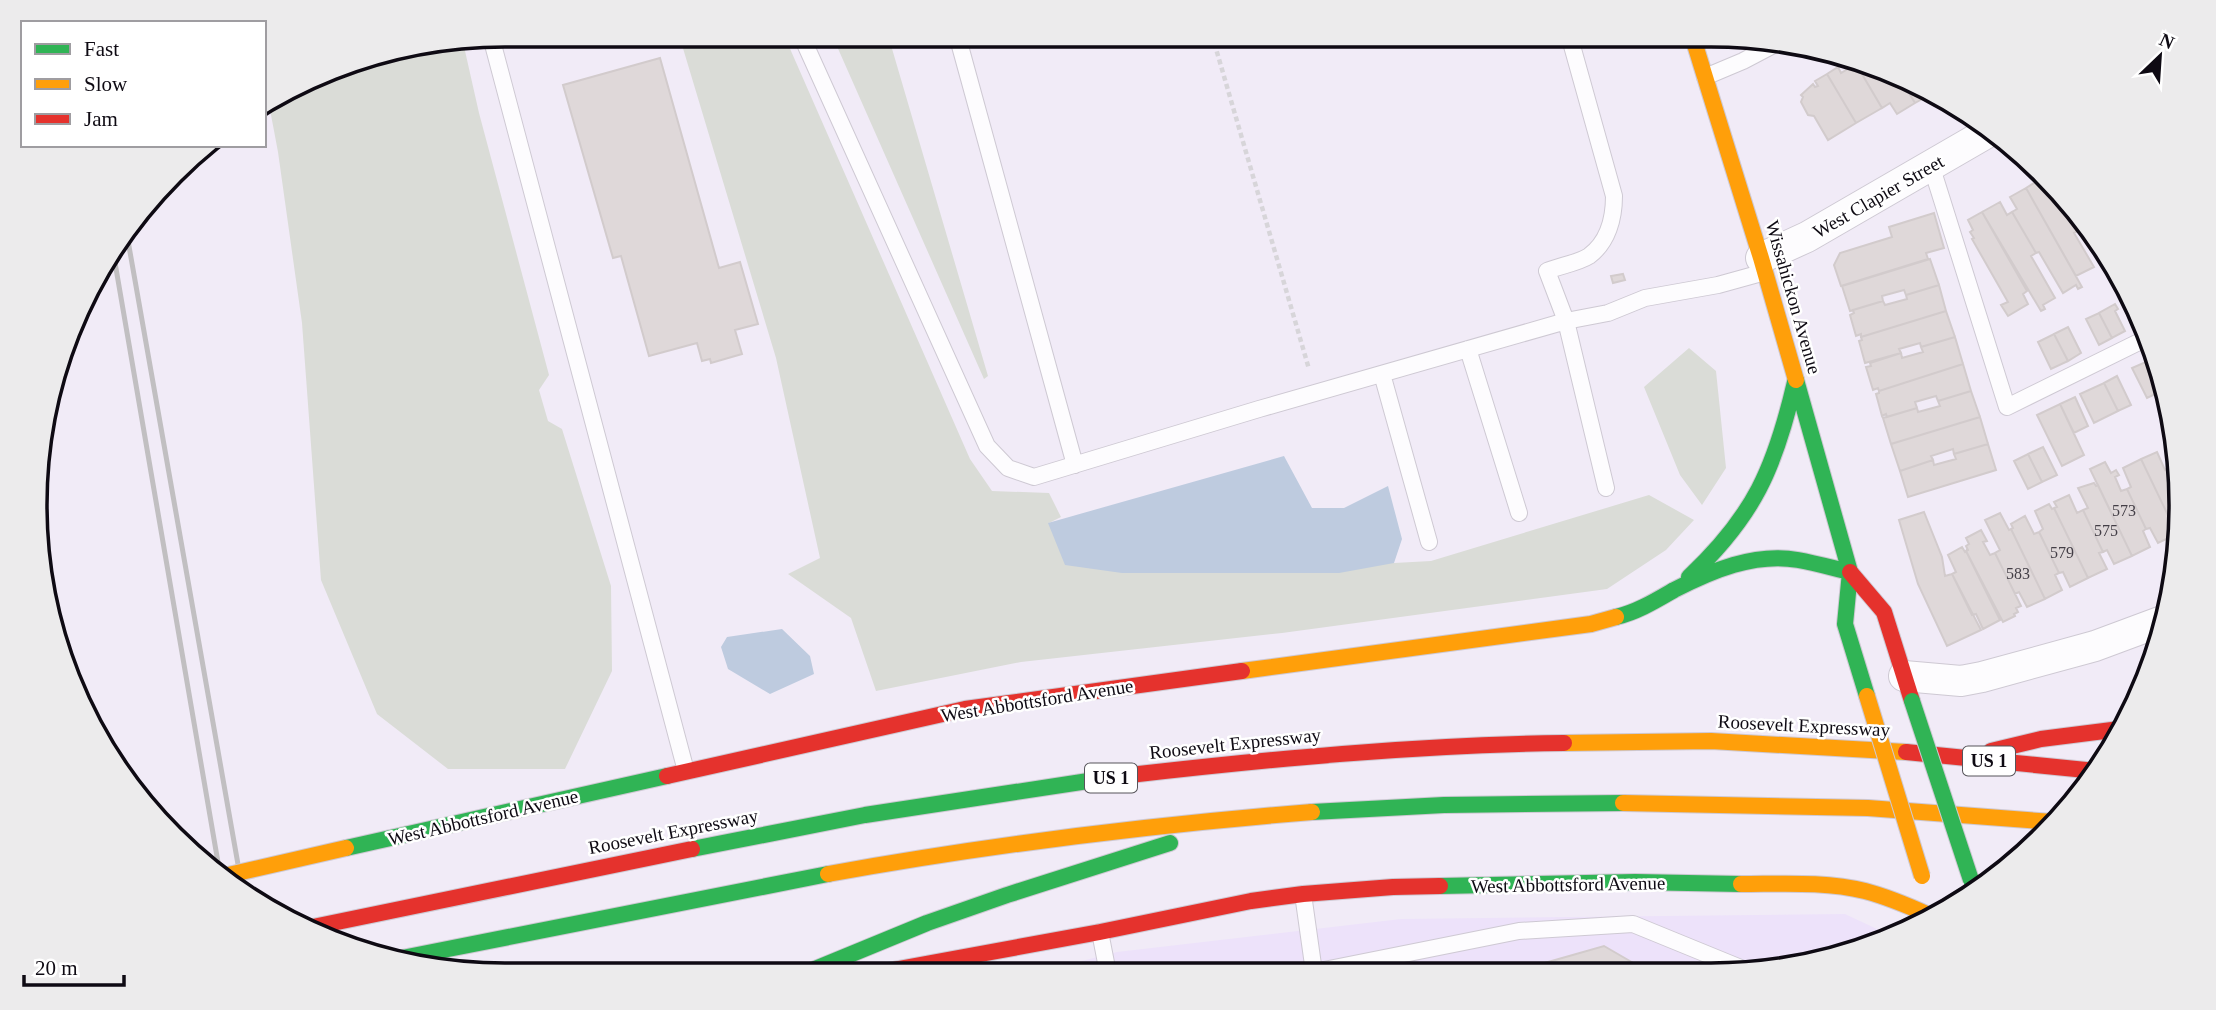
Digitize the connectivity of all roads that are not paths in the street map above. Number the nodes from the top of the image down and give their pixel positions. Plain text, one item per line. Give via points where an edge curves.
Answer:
1 (494, 47) edge
2 (807, 47) edge
3 (960, 47) edge
4 (1572, 47) edge
5 (1695, 47) edge
6 (1763, 50) edge
7 (1704, 77) junction
8 (1982, 136) edge
9 (1931, 165) junction
10 (1763, 265) junction
11 (1566, 321) junction
12 (2138, 342) edge
13 (1468, 349) junction
14 (1382, 374) junction
15 (1796, 380) junction
16 (1075, 465) junction
17 (1606, 488) dead end
18 (1519, 513) dead end
19 (1429, 542) dead end
20 (1850, 572) junction
21 (1673, 591) junction
22 (2152, 625) edge
23 (1908, 689) junction
24 (2109, 730) edge
25 (1959, 758) junction
26 (2084, 770) edge
27 (686, 771) junction
28 (1250, 818) junction
29 (2042, 821) edge
30 (234, 874) edge
31 (1971, 881) edge
32 (1303, 894) junction
33 (1928, 899) edge
34 (324, 925) edge
35 (1100, 932) junction
36 (420, 955) edge
37 (1727, 962) edge
38 (830, 963) edge
39 (931, 963) edge
40 (1106, 963) edge
41 (1313, 963) edge
42 (1359, 963) edge

1 - 27 lane
2 - 16 lane via 987,446 1007,468 1034,477
3 - 16 lane
4 - 11 lane via 1614,196 1614,216 1604,239 1589,256 1547,271
5 - 7 main road, Wissahickon Avenue
6 - 7 lane
7 - 10 main road, Wissahickon Avenue
8 - 9 street, West Clapier Street
9 - 10 street, West Clapier Street
9 - 12 lane via 2007,407
10 - 11 lane via 1718,285 1645,298 1608,313
10 - 15 main road, Wissahickon Avenue
11 - 13 lane
11 - 17 lane
13 - 14 lane
13 - 18 lane
14 - 16 lane
14 - 19 lane
15 - 20 main road, Wissahickon Avenue
15 - 21 main road via 1784,431 1748,512 1704,564
20 - 21 main road, West Abbottsford Avenue via 1795,559 1757,560 1720,569
20 - 23 main road, Wissahickon Avenue via 1884,612
20 - 33 main road, Wissahickon Avenue, bridge via 1845,624
21 - 27 main road, West Abbottsford Avenue via 1650,606 1591,624 1014,701
22 - 23 street via 2095,646 1982,677
23 - 31 main road, Wissahickon Avenue, bridge
24 - 25 main road via 2041,739
25 - 26 main road, Roosevelt Expressway / US 1
25 - 34 main road, Roosevelt Expressway / US 1 via 1882,748 1711,741 1492,744 1233,763 865,815
27 - 30 main road, West Abbottsford Avenue, bridge
28 - 29 main road via 1363,808 1598,802 1838,806
28 - 36 main road via 933,856
28 - 38 main road via 1007,895
32 - 33 main road, West Abbottsford Avenue via 1393,887 1635,883 1823,885 1899,901
32 - 35 main road, West Abbottsford Avenue
32 - 41 lane
35 - 39 main road, West Abbottsford Avenue
35 - 40 lane
37 - 42 lane via 1633,924 1519,931

